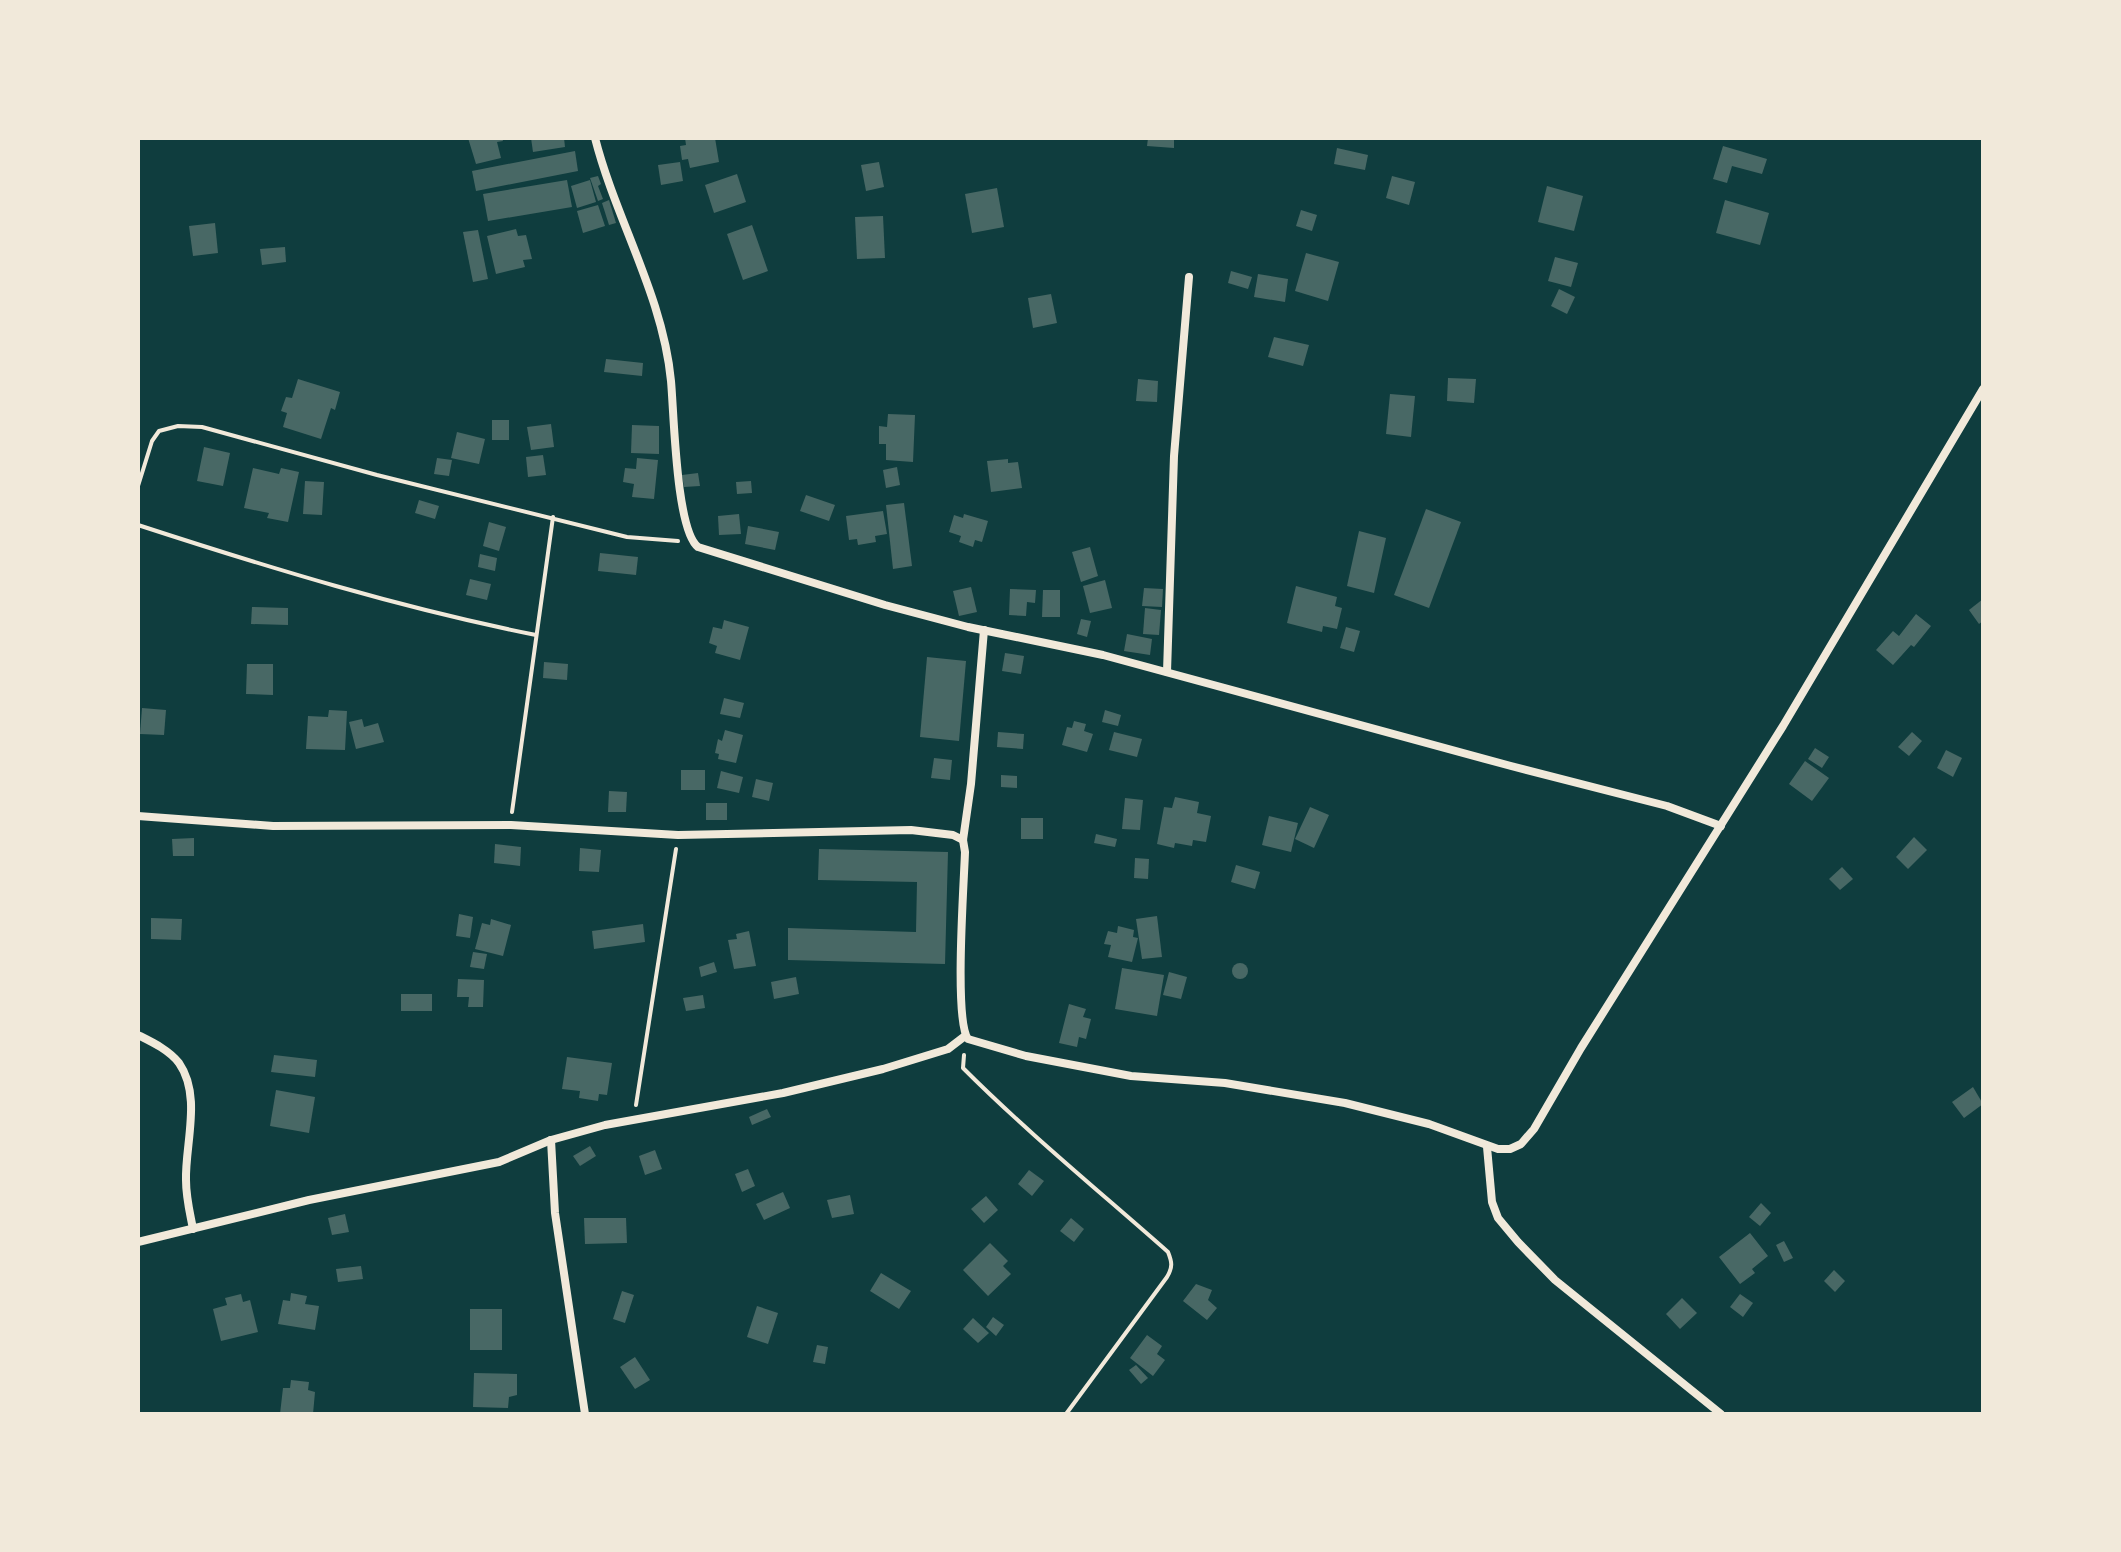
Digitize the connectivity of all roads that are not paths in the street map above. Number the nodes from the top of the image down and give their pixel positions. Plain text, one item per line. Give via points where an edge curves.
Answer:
1 (595, 138) edge
2 (1189, 277) dead end
3 (1983, 389) edge
4 (984, 630) junction
5 (1167, 672) junction
6 (138, 816) edge
7 (1721, 826) junction
8 (963, 840) junction
9 (138, 1035) edge
10 (965, 1036) junction
11 (551, 1140) junction
12 (1487, 1147) junction
13 (193, 1229) junction
14 (138, 1242) edge
15 (585, 1414) edge
16 (1721, 1414) edge

1 - 4 street via 665,343 682,503 692,543 885,605
2 - 5 street via 1174,456
3 - 7 street
4 - 5 street
4 - 8 street
5 - 7 street via 1654,802
6 - 8 street via 273,826 511,825 678,835 911,830
7 - 12 street via 1534,1129 1510,1149
8 - 10 street
9 - 13 street via 163,1048 187,1079 186,1202
10 - 11 street via 948,1049 883,1069
10 - 12 street via 1026,1056 1131,1076 1239,1085 1345,1103 1429,1124
11 - 13 street via 499,1162
11 - 15 street via 555,1213
12 - 16 street via 1492,1202 1518,1242 1555,1280
13 - 14 street

